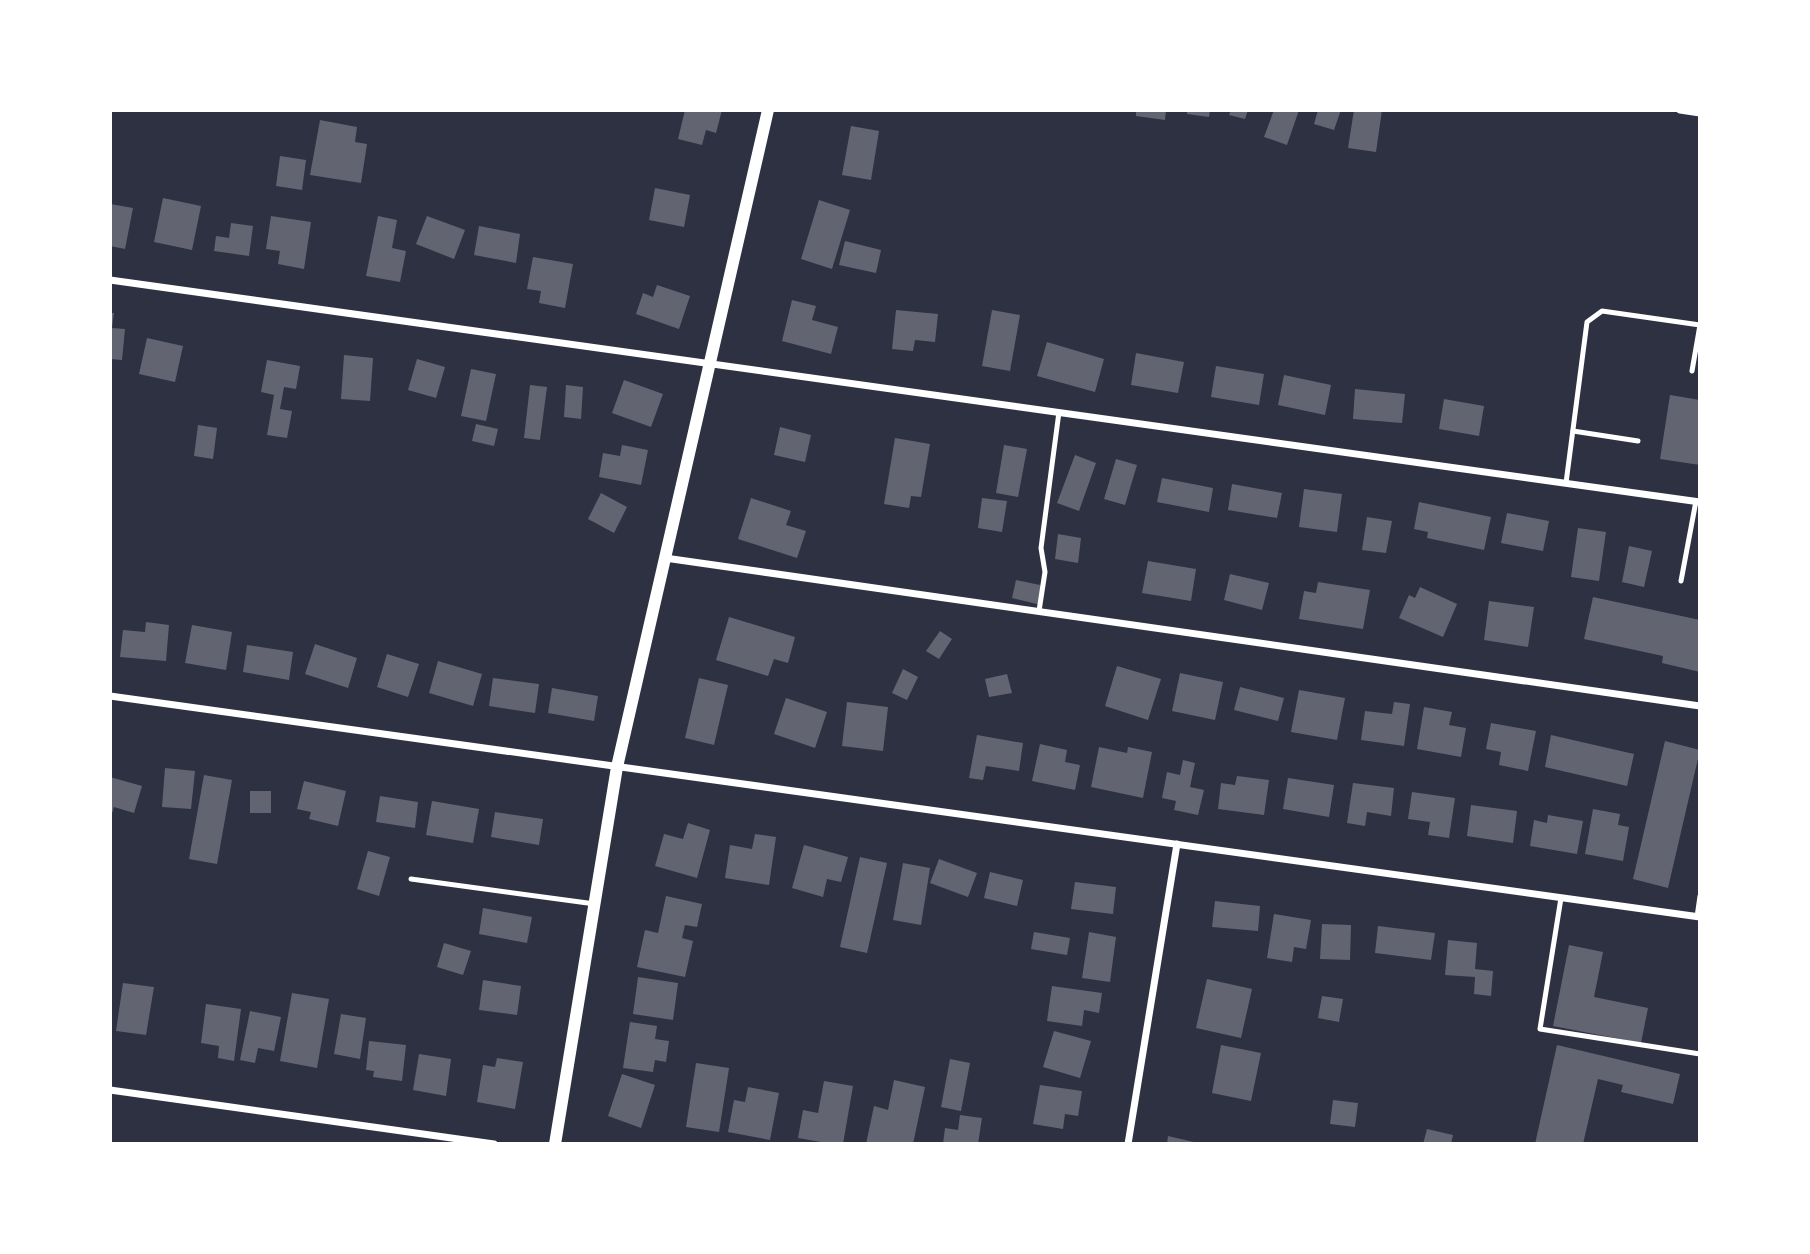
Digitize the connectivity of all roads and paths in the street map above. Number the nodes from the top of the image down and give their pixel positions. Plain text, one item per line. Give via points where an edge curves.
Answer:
1 (768, 110) edge
2 (1680, 110) edge
3 (1700, 113) edge
4 (110, 280) edge
5 (1700, 325) edge
6 (710, 363) junction
7 (1692, 371) dead end
8 (1059, 412) junction
9 (1573, 431) junction
10 (1638, 441) dead end
11 (1566, 483) junction
12 (1698, 501) edge
13 (665, 558) junction
14 (1681, 581) dead end
15 (1039, 611) junction
16 (110, 696) edge
17 (1700, 706) edge
18 (617, 767) junction
19 (1177, 844) junction
20 (411, 880) dead end
21 (1700, 896) edge
22 (1561, 898) junction
23 (595, 904) junction
24 (1698, 917) edge
25 (1700, 1054) edge
26 (110, 1090) edge
27 (494, 1144) edge
28 (555, 1144) edge
29 (1128, 1144) edge

1 - 6 street
2 - 3 street
4 - 6 street
5 - 7 lane
5 - 9 lane via 1602,311 1587,323
6 - 8 street
6 - 13 street
8 - 11 street
8 - 15 lane via 1041,548 1045,572
9 - 10 lane
9 - 11 lane
11 - 12 street
12 - 14 lane
13 - 15 street
13 - 18 street
15 - 17 street
16 - 18 street
18 - 19 street
18 - 23 street
19 - 22 street
19 - 29 street
20 - 23 lane
21 - 24 lane
22 - 24 street
22 - 25 lane via 1540,1029
23 - 28 street
26 - 27 street

